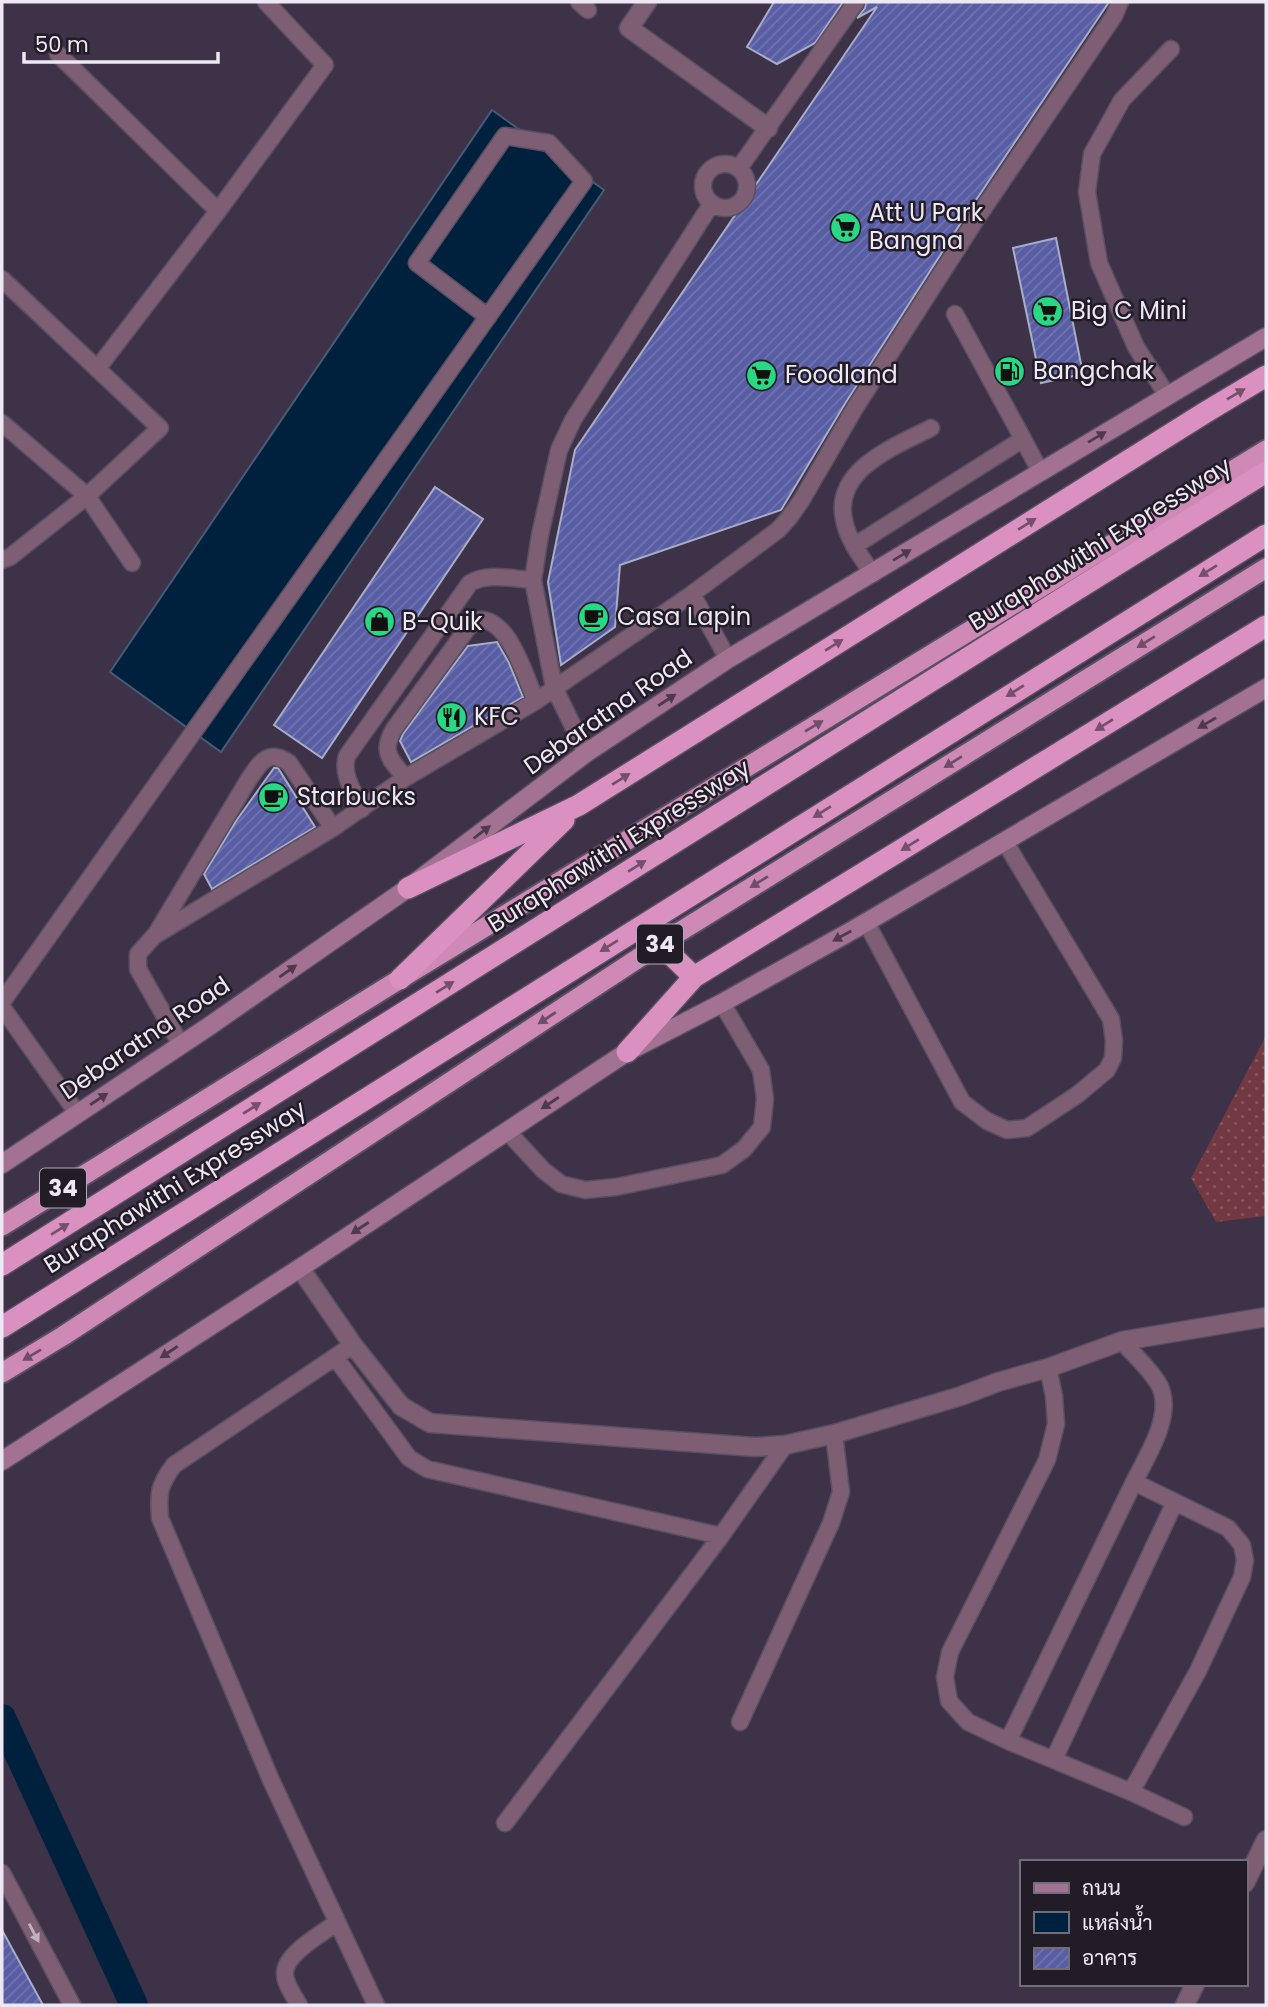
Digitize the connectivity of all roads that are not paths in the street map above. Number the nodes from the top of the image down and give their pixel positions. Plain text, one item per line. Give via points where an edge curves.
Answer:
1 (267, 2) edge
2 (647, 2) edge
3 (856, 2) edge
4 (1120, 2) edge
5 (1171, 49) dead end
6 (58, 54) dead end
7 (768, 128) junction
8 (739, 168) junction
9 (712, 203) junction
10 (218, 211) junction
11 (2, 279) edge
12 (954, 314) dead end
13 (488, 317) junction
14 (1266, 337) edge
15 (97, 369) junction
16 (1266, 376) edge
17 (1167, 395) junction
18 (2, 423) edge
19 (931, 428) dead end
20 (1023, 439) junction
21 (1266, 450) edge
22 (1040, 471) junction
23 (1266, 472) edge
24 (88, 496) junction
25 (1266, 535) edge
26 (853, 546) junction
27 (2, 560) edge
28 (132, 563) dead end
29 (1266, 568) edge
30 (873, 573) junction
31 (533, 580) junction
32 (692, 594) junction
33 (1266, 626) edge
34 (728, 659) junction
35 (554, 687) junction
36 (1266, 688) edge
37 (536, 701) junction
38 (586, 753) junction
39 (405, 778) junction
40 (579, 805) junction
41 (362, 809) junction
42 (333, 828) junction
43 (1005, 842) junction
44 (408, 888) junction
45 (866, 922) junction
46 (154, 936) junction
47 (660, 944) junction
48 (694, 977) junction
49 (400, 979) junction
50 (2, 1002) edge
51 (722, 1003) junction
52 (2, 1007) edge
53 (181, 1045) junction
54 (627, 1052) junction
55 (78, 1113) junction
56 (507, 1131) junction
57 (2, 1164) edge
58 (2, 1226) edge
59 (2, 1265) edge
60 (300, 1268) junction
61 (1266, 1317) edge
62 (2, 1327) edge
63 (1122, 1341) junction
64 (353, 1345) junction
65 (335, 1357) junction
66 (1048, 1368) junction
67 (2, 1373) edge
68 (834, 1434) junction
69 (785, 1445) junction
70 (3, 1460) edge
71 (1134, 1482) junction
72 (1175, 1502) junction
73 (721, 1536) junction
74 (740, 1722) dead end
75 (1008, 1741) junction
76 (1054, 1759) junction
77 (1131, 1792) junction
78 (1184, 1818) dead end
79 (505, 1824) dead end
80 (1266, 1840) edge
81 (2, 1873) edge
82 (1247, 1878) edge
83 (336, 1923) junction
84 (1194, 1986) edge
85 (72, 2005) edge
86 (299, 2005) edge
87 (376, 2005) edge
88 (1185, 2005) edge

1 - 10 lane via 326,65
2 - 7 street via 629,28
3 - 7 lane
4 - 32 lane via 885,361 789,518
5 - 17 lane via 1122,100 1092,154 1087,192 1099,263 1136,346
6 - 10 lane
7 - 8 lane
8 - 9 lane via 747,187 742,200 723,208
8 - 9 lane via 725,163 706,175 704,190
9 - 31 lane via 564,437
10 - 15 lane
11 - 15 lane
12 - 20 lane
13 - 13 lane via 584,181 550,143 505,136 417,263
13 - 50 lane
14 - 17 main road, Debaratna Road / 34
15 - 24 lane via 160,428
40 -> 16 highway
22 -> 17 main road, Debaratna Road / 34
18 - 24 lane
19 - 26 lane via 869,461 855,476 845,496 844,519
20 - 22 lane
20 - 26 lane
49 -> 21 highway, 34
30 -> 22 main road, Debaratna Road / 34
59 -> 23 highway, Buraphawithi Expressway
24 - 27 lane
24 - 28 lane
25 -> 62 highway, Buraphawithi Expressway
26 - 30 lane
29 -> 47 highway, 34
30 - 34 main road, Debaratna Road / 34
31 - 35 lane
31 - 41 lane via 489,577 470,583 347,756 347,776
32 - 34 lane
32 - 35 lane
33 -> 48 highway
38 -> 34 main road, Debaratna Road / 34
35 - 37 lane
35 - 38 lane
36 -> 43 main road
37 - 39 lane
37 - 39 lane via 502,630 487,620 476,620 388,741 387,753
44 -> 38 main road, Debaratna Road / 34
39 - 41 lane
40 - 44 highway
40 - 49 highway
41 - 42 lane
42 - 46 lane
42 - 46 lane via 289,763 278,757 261,761
43 - 45 main road
43 - 45 lane via 1111,1019 1114,1041 1107,1070 1027,1128 1007,1130 961,1102
53 -> 44 main road, Debaratna Road / 34
45 -> 51 main road
46 - 53 lane via 138,954 138,969
47 - 48 highway
47 -> 67 highway, 34
48 - 54 highway
49 - 58 highway, 34
51 - 54 main road
51 - 56 lane via 761,1070 765,1099 762,1127 722,1166 585,1190 561,1184
52 - 55 lane
55 -> 53 main road, Debaratna Road / 34
54 -> 56 main road
55 - 57 main road, Debaratna Road / 34
56 -> 60 main road
60 - 64 street
60 -> 70 main road
61 - 63 street
63 - 66 street
63 - 71 lane via 1160,1385 1165,1412
64 - 65 lane
64 - 69 street via 401,1406 430,1423 755,1447
65 - 73 lane via 410,1458 427,1469
65 - 83 lane via 174,1465 162,1480 158,1499 160,1518
66 - 68 street
66 - 75 lane via 1056,1424 1047,1460 950,1652 945,1677 948,1701 968,1721
68 - 69 street
68 - 74 lane via 841,1492 831,1523
69 - 73 lane
71 - 72 lane
71 - 75 lane
72 - 76 lane
72 - 77 lane via 1228,1528 1242,1545 1245,1560 1242,1577 1198,1671
73 - 79 lane
75 - 76 lane
76 - 77 lane
77 - 78 lane
80 - 82 street
81 -> 85 lane
83 - 86 lane via 291,1957 286,1967 284,1977
83 - 87 lane
84 - 88 street

